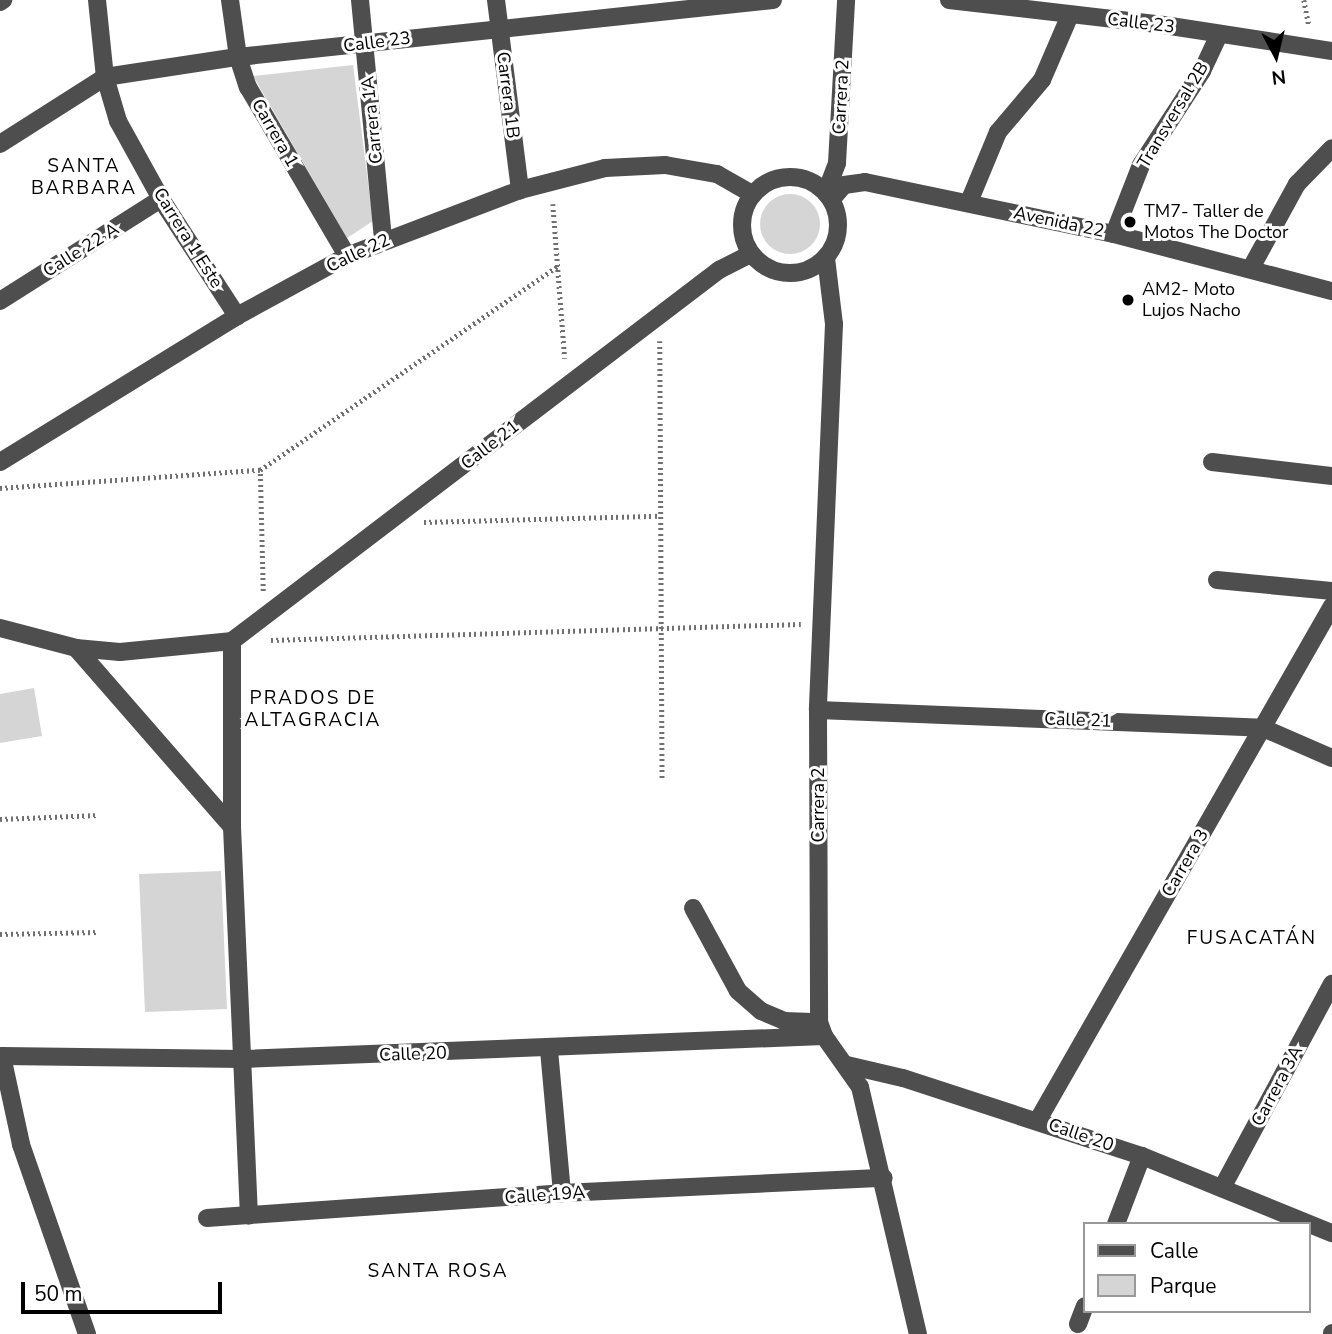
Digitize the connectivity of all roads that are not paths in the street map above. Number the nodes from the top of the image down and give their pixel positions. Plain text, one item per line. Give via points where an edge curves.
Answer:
1 (97, 0) edge
2 (230, 0) edge
3 (360, 0) edge
4 (496, 0) edge
5 (773, 0) edge
6 (846, 0) edge
7 (949, 0) edge
8 (1070, 15) junction
9 (499, 27) junction
10 (1219, 35) junction
11 (364, 44) junction
12 (1332, 51) edge
13 (238, 57) junction
14 (105, 77) junction
15 (0, 144) edge
16 (1332, 148) edge
17 (520, 190) junction
18 (752, 194) junction
19 (829, 196) junction
20 (161, 199) junction
21 (969, 202) junction
22 (1114, 234) junction
23 (383, 240) junction
24 (751, 254) junction
25 (347, 256) junction
26 (826, 258) junction
27 (1251, 268) junction
28 (1332, 291) edge
29 (0, 301) edge
30 (237, 316) junction
31 (0, 462) edge
32 (1212, 462) dead end
33 (1332, 475) edge
34 (1217, 580) dead end
35 (1332, 591) edge
36 (1332, 607) edge
37 (0, 628) edge
38 (232, 641) junction
39 (76, 648) junction
40 (818, 710) junction
41 (1263, 728) junction
42 (1332, 758) edge
43 (232, 827) junction
44 (693, 908) dead end
45 (1332, 984) edge
46 (822, 1029) junction
47 (549, 1049) junction
48 (243, 1059) junction
49 (847, 1065) junction
50 (1038, 1120) junction
51 (1142, 1156) junction
52 (884, 1178) junction
53 (1222, 1188) junction
54 (562, 1193) junction
55 (249, 1216) junction
56 (207, 1218) dead end
57 (1117, 1222) edge
58 (1305, 1222) edge
59 (1311, 1224) edge
60 (1332, 1233) edge
61 (1084, 1309) edge
62 (1078, 1324) dead end
63 (87, 1334) edge
64 (918, 1334) edge

1 - 14 street, Carrera 1 Este
2 - 13 street, Carrera 1
3 - 11 street, Carrera 1A
4 - 9 street, Carrera 1B
5 - 9 street, Calle 23
6 - 19 street, Carrera 2 via 837,163
7 - 8 street, Calle 23
8 - 10 street, Calle 23
8 - 21 street via 1042,80 998,132
9 - 11 street, Calle 23
9 - 17 street, Carrera 1B
10 - 12 street, Calle 23
10 - 22 street, Transversal 2B via 1202,71 1141,165
11 - 13 street, Calle 23
11 - 23 street, Carrera 1A
13 - 14 street, Calle 23
13 - 25 street, Carrera 1 via 248,87
14 - 15 street, Calle 23
14 - 20 street, Carrera 1 Este via 118,121
16 - 27 street via 1297,184
17 - 18 street, Calle 22 via 605,168 665,165 717,174
17 - 23 street, Calle 22
18 - 19 street via 773,180 789,177 806,179
18 - 24 street via 741,224
19 - 21 street, Avenida 22 via 853,182
19 - 26 street via 838,232
20 - 29 street, Calle 22 A
20 - 30 street, Carrera 1 Este
21 - 22 street, Avenida 22
22 - 27 street, Avenida 22
23 - 25 street, Calle 22
24 - 26 street via 765,267 789,273 814,268
24 - 38 street, Calle 21 via 719,270
25 - 30 street, Calle 22
26 - 40 street, Carrera 2 via 834,324
27 - 28 street, Avenida 22
30 - 31 street, Calle 22
32 - 33 street
34 - 35 street
36 - 41 street, Carrera 3
37 - 39 street
38 - 39 street via 120,652
38 - 43 street
39 - 43 street
40 - 41 street, Calle 21
40 - 46 street, Carrera 2
41 - 42 street, Calle 21
41 - 50 street, Carrera 3
43 - 48 street
44 - 46 street via 738,991 761,1011
45 - 53 street, Carrera 3A
46 - 47 street, Calle 20
46 - 49 street
47 - 48 street, Calle 20
47 - 54 street
48 - 55 street
48 - 63 street, Calle 20 via 2,1056 21,1144
49 - 50 street, Calle 20
49 - 52 street via 860,1087
50 - 51 street, Calle 20
51 - 53 street, Calle 20
51 - 57 street
52 - 54 street, Calle 19A
52 - 64 street
53 - 58 street, Calle 20
54 - 55 street, Calle 19A
55 - 56 street, Calle 19A
59 - 60 street, Calle 20
61 - 62 street

